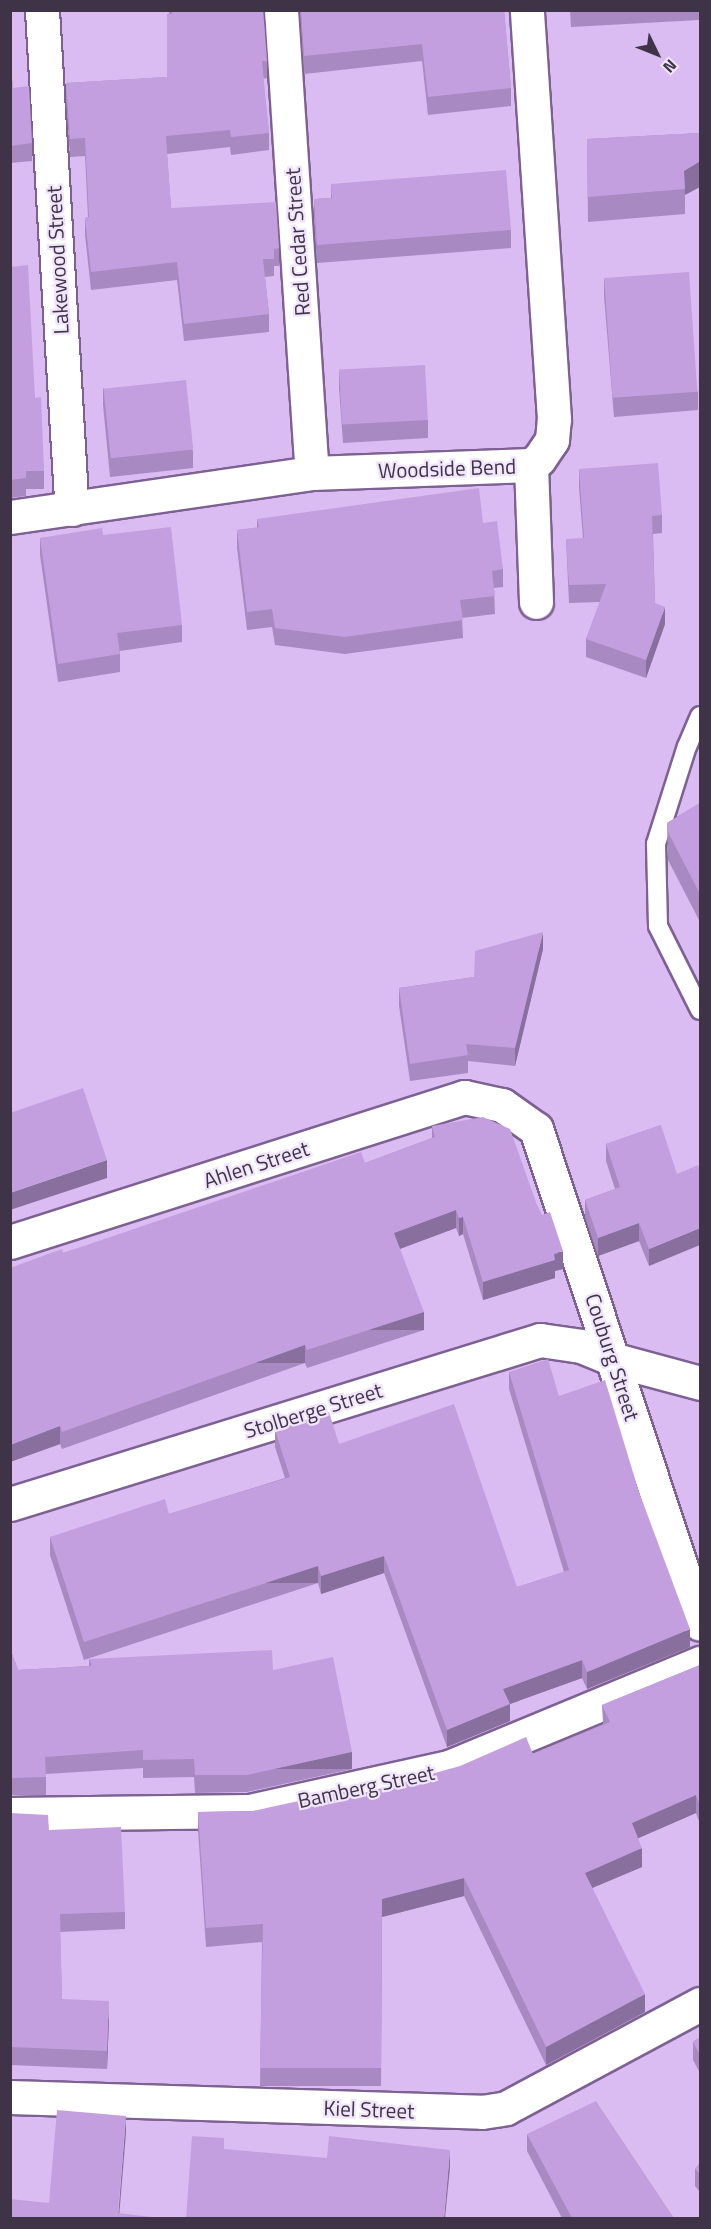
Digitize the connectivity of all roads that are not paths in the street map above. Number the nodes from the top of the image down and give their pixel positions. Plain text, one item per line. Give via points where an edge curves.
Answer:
1 (42, 10) edge
2 (281, 10) edge
3 (527, 10) edge
4 (531, 465) junction
5 (312, 473) junction
6 (72, 509) junction
7 (10, 517) edge
8 (536, 602) dead end
9 (700, 716) edge
10 (700, 1010) edge
11 (502, 1105) joint
12 (10, 1242) edge
13 (615, 1360) junction
14 (700, 1383) edge
15 (10, 1504) edge
16 (700, 1624) edge
17 (700, 1663) edge
18 (10, 1814) edge
19 (700, 2004) edge
20 (10, 2097) edge

1 - 6 street, Lakewood Street
2 - 5 street, Red Cedar Street
3 - 4 street, Woodside Bend via 554,419 552,440
4 - 5 street, Woodside Bend
4 - 8 street
5 - 6 street, Woodside Bend
6 - 7 street, Woodside Bend
9 - 10 lane via 656,844 658,926
11 - 12 street, Ahlen Street via 464,1097
11 - 13 street, Couburg Street via 536,1129
13 - 14 street, Stolberge Street
13 - 15 street, Stolberge Street via 581,1346 540,1340
13 - 16 street, Couburg Street
17 - 18 street, Bamberg Street via 450,1767 416,1775 249,1811
19 - 20 street, Kiel Street via 506,2108 482,2112

